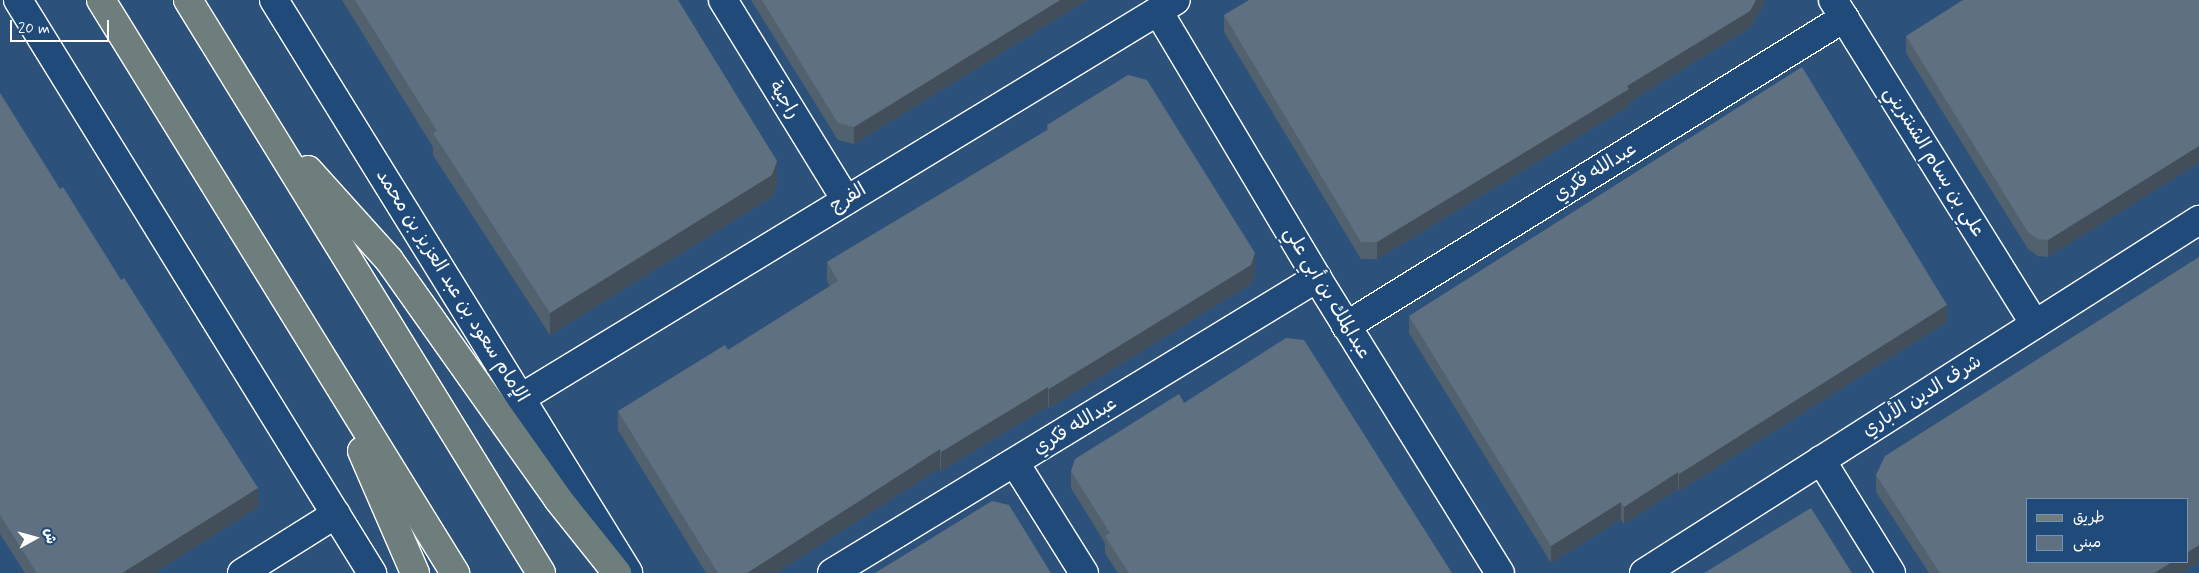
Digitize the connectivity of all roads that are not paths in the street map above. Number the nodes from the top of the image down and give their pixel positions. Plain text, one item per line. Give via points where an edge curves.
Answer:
1 (2, 0) edge
2 (101, 0) edge
3 (188, 0) edge
4 (274, 0) edge
5 (723, 0) edge
6 (1167, 6) edge
7 (23, 9) edge
8 (1838, 9) edge
9 (262, 118) junction
10 (846, 200) junction
11 (2199, 220) edge
12 (1317, 278) junction
13 (2035, 324) junction
14 (1346, 326) junction
15 (326, 367) junction
16 (521, 398) junction
17 (1821, 460) junction
18 (1015, 463) junction
19 (336, 514) junction
20 (242, 573) edge
21 (372, 573) edge
22 (415, 573) edge
23 (454, 573) edge
24 (540, 573) edge
25 (617, 573) edge
26 (629, 573) edge
27 (832, 573) edge
28 (1084, 573) edge
29 (1500, 573) edge
30 (1644, 573) edge
31 (1891, 573) edge

1 - 7 street
2 - 15 main road
3 - 9 main road
4 - 16 street, الإمام سعود بن عبد العزيز بن محمد
5 - 10 street, راجية
6 - 10 street, الفرج
6 - 12 street, عبدالملك بن أبي علي
7 - 19 street
8 - 13 street, علي بن بسام الشنتريني
8 - 14 street, عبدالله فكري
9 - 24 main road
9 - 25 main road via 389,260 558,499
10 - 16 street, الفرج
11 - 13 street, شرف الدين الأباري
12 - 14 street, عبدالملك بن أبي علي
12 - 18 street, عبدالله فكري
13 - 17 street, شرف الدين الأباري
14 - 29 street, عبدالملك بن أبي علي
15 - 22 main road
15 - 23 main road
16 - 26 street, الإمام سعود بن عبد العزيز بن محمد
17 - 30 street, شرف الدين الأباري
17 - 31 street
18 - 27 street, عبدالله فكري
18 - 28 street
19 - 20 street
19 - 21 street

